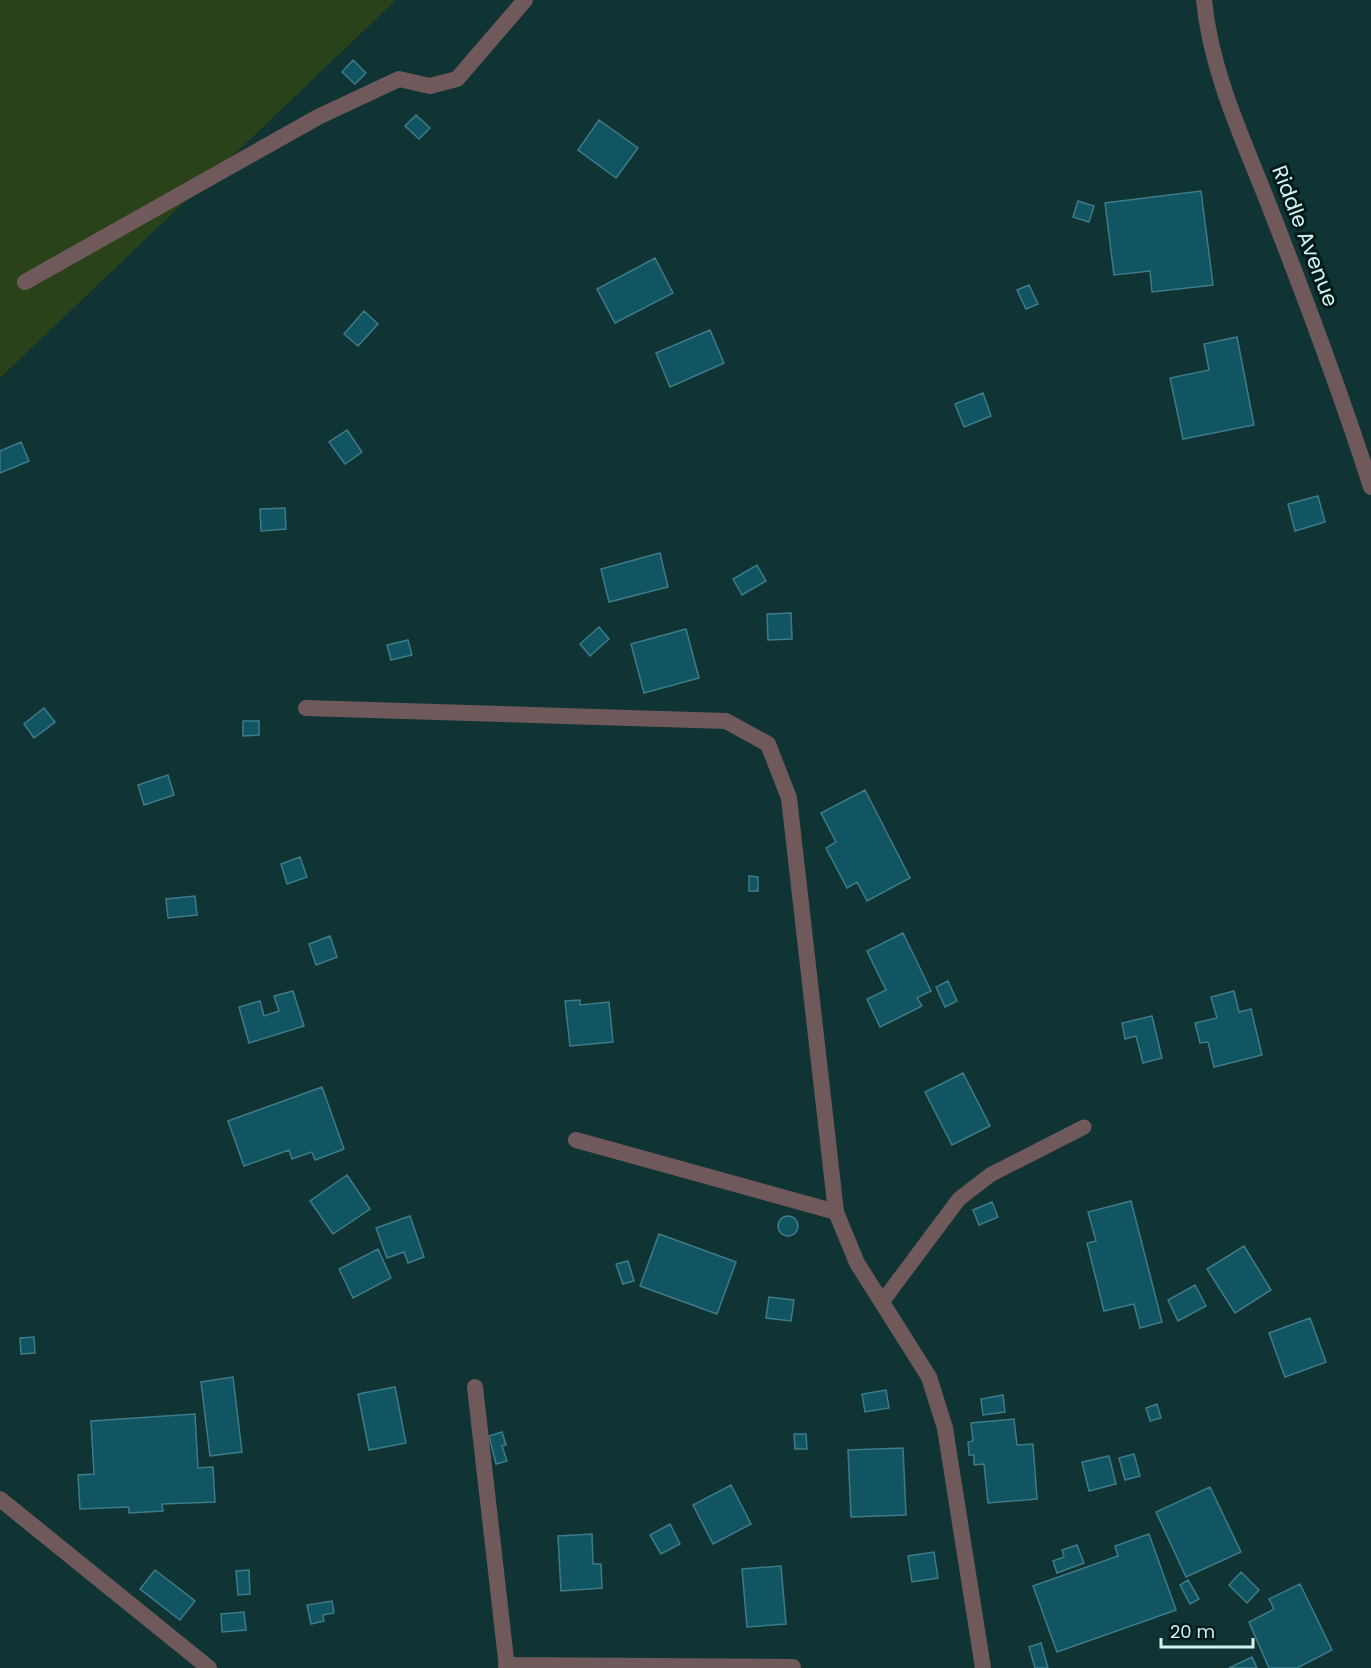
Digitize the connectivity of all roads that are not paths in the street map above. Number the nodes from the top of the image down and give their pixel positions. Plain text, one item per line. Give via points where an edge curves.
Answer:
1 (525, 0) edge
2 (1204, 0) edge
3 (25, 282) dead end
4 (1371, 487) edge
5 (306, 708) dead end
6 (1084, 1127) dead end
7 (576, 1140) dead end
8 (836, 1212) junction
9 (882, 1302) junction
10 (475, 1387) dead end
11 (0, 1499) edge
12 (507, 1666) edge
13 (793, 1667) edge
14 (209, 1668) edge
15 (982, 1668) edge

1 - 3 street via 457,79 430,86 399,79 308,123
2 - 4 street, Riddle Avenue via 1214,58 1228,102 1304,296
5 - 8 street via 726,721 768,744 789,798
6 - 9 lane via 990,1175 959,1199
7 - 8 street
8 - 9 street via 857,1263
9 - 15 street via 929,1377 945,1428
10 - 12 street
11 - 14 street
12 - 13 street

